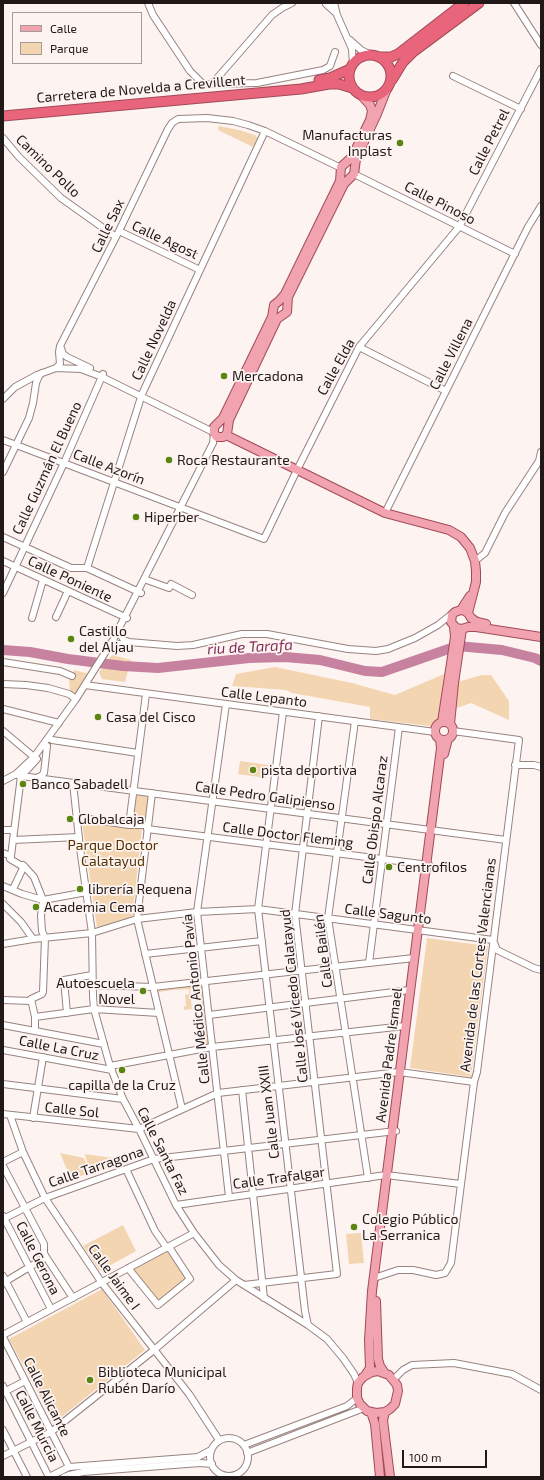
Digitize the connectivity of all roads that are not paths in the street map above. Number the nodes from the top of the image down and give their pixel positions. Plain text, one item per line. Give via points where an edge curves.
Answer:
1 (148, 3) edge
2 (292, 3) edge
3 (319, 3) edge
4 (334, 3) edge
5 (464, 3) edge
6 (479, 3) edge
7 (514, 3) edge
8 (328, 4) edge
9 (337, 15) junction
10 (348, 37) junction
11 (541, 45) edge
12 (335, 52) dead end
13 (369, 54) junction
14 (380, 57) junction
15 (351, 67) junction
16 (541, 69) edge
17 (453, 76) dead end
18 (392, 80) junction
19 (212, 84) junction
20 (352, 88) junction
21 (281, 90) junction
22 (386, 91) junction
23 (362, 96) junction
24 (521, 108) junction
25 (3, 116) edge
26 (265, 131) junction
27 (3, 138) edge
28 (343, 168) junction
29 (352, 173) junction
30 (541, 206) edge
31 (459, 227) junction
32 (118, 234) junction
33 (515, 254) junction
34 (200, 270) junction
35 (280, 301) junction
36 (287, 306) junction
37 (273, 310) junction
38 (281, 316) junction
39 (60, 346) junction
40 (359, 347) junction
41 (56, 368) junction
42 (40, 374) junction
43 (103, 375) junction
44 (446, 391) junction
45 (142, 395) junction
46 (3, 399) edge
47 (215, 429) junction
48 (225, 434) junction
49 (3, 440) edge
50 (16, 445) junction
51 (541, 452) edge
52 (64, 463) junction
53 (297, 470) junction
54 (3, 472) edge
55 (114, 482) junction
56 (182, 508) junction
57 (385, 513) junction
58 (3, 537) edge
59 (264, 539) joint
60 (24, 547) junction
61 (3, 561) edge
62 (475, 561) junction
63 (15, 567) junction
64 (87, 568) junction
65 (43, 580) junction
66 (146, 580) junction
67 (68, 591) junction
68 (139, 592) junction
69 (3, 593) edge
70 (192, 595) dead end
71 (463, 613) junction
72 (56, 617) dead end
73 (32, 618) dead end
74 (126, 618) junction
75 (459, 627) junction
76 (518, 633) junction
77 (120, 634) junction
78 (541, 637) edge
79 (113, 644) junction
80 (3, 662) edge
81 (72, 676) dead end
82 (3, 684) edge
83 (87, 685) junction
84 (146, 694) junction
85 (76, 699) junction
86 (226, 704) junction
87 (3, 709) edge
88 (283, 712) junction
89 (319, 716) junction
90 (356, 721) junction
91 (59, 723) junction
92 (449, 726) junction
93 (399, 727) junction
94 (3, 731) edge
95 (441, 737) junction
96 (52, 740) junction
97 (48, 746) junction
98 (138, 753) junction
99 (31, 762) junction
100 (516, 765) junction
101 (541, 766) edge
102 (44, 771) junction
103 (21, 776) junction
104 (36, 778) junction
105 (5, 780) edge
106 (73, 783) junction
107 (134, 791) junction
108 (152, 793) junction
109 (212, 801) junction
110 (271, 809) junction
111 (307, 814) junction
112 (76, 817) junction
113 (342, 818) junction
114 (129, 824) junction
115 (386, 824) junction
116 (147, 827) junction
117 (3, 830) edge
118 (14, 830) junction
119 (432, 830) junction
120 (79, 837) junction
121 (208, 838) junction
122 (13, 840) junction
123 (506, 840) junction
124 (266, 845) junction
125 (303, 850) junction
126 (337, 853) junction
127 (3, 854) edge
128 (10, 856) junction
129 (382, 859) junction
130 (428, 865) junction
131 (24, 866) junction
132 (3, 886) edge
133 (13, 890) junction
134 (87, 892) junction
135 (43, 900) junction
136 (3, 904) edge
137 (258, 909) junction
138 (197, 912) junction
139 (295, 914) junction
140 (328, 918) junction
141 (136, 919) junction
142 (374, 924) junction
143 (419, 930) junction
144 (92, 933) junction
145 (45, 938) junction
146 (33, 939) junction
147 (493, 940) junction
148 (262, 941) junction
149 (3, 944) edge
150 (201, 947) junction
151 (145, 954) junction
152 (414, 958) junction
153 (369, 963) junction
154 (336, 967) junction
155 (302, 970) junction
156 (541, 970) edge
157 (266, 974) junction
158 (92, 975) junction
159 (205, 981) junction
160 (93, 985) junction
161 (153, 987) junction
162 (410, 990) junction
163 (341, 999) junction
164 (3, 1000) edge
165 (31, 1000) junction
166 (305, 1003) junction
167 (269, 1008) junction
168 (94, 1009) junction
169 (67, 1013) junction
170 (159, 1013) junction
171 (209, 1015) junction
172 (35, 1017) junction
173 (3, 1025) edge
174 (405, 1026) junction
175 (35, 1031) junction
176 (346, 1033) junction
177 (309, 1037) junction
178 (273, 1041) junction
179 (104, 1044) junction
180 (212, 1048) junction
181 (3, 1050) edge
182 (169, 1056) junction
183 (43, 1057) junction
184 (111, 1068) junction
185 (401, 1073) junction
186 (353, 1078) junction
187 (315, 1082) junction
188 (474, 1082) junction
189 (3, 1084) edge
190 (278, 1086) junction
191 (38, 1088) junction
192 (242, 1090) junction
193 (218, 1093) junction
194 (123, 1099) junction
195 (182, 1109) junction
196 (3, 1114) edge
197 (10, 1115) junction
198 (34, 1118) junction
199 (139, 1129) junction
200 (394, 1131) junction
201 (362, 1135) junction
202 (321, 1140) junction
203 (285, 1144) junction
204 (248, 1148) junction
205 (224, 1151) junction
206 (23, 1152) junction
207 (154, 1160) junction
208 (3, 1162) edge
209 (3, 1166) edge
210 (126, 1169) junction
211 (388, 1175) junction
212 (368, 1178) junction
213 (326, 1184) junction
214 (461, 1184) junction
215 (290, 1189) junction
216 (253, 1194) junction
217 (229, 1197) junction
218 (45, 1198) junction
219 (176, 1204) junction
220 (25, 1208) junction
221 (3, 1218) edge
222 (194, 1233) junction
223 (168, 1247) junction
224 (46, 1257) junction
225 (29, 1267) junction
226 (128, 1268) junction
227 (377, 1277) junction
228 (301, 1278) junction
229 (4, 1280) edge
230 (236, 1280) junction
231 (102, 1283) junction
232 (263, 1283) junction
233 (244, 1285) junction
234 (73, 1298) junction
235 (264, 1298) junction
236 (51, 1310) junction
237 (305, 1311) junction
238 (294, 1316) junction
239 (27, 1322) junction
240 (308, 1325) junction
241 (3, 1336) edge
242 (154, 1350) junction
243 (384, 1372) junction
244 (362, 1378) junction
245 (394, 1379) junction
246 (25, 1381) junction
247 (4, 1390) edge
248 (541, 1390) edge
249 (357, 1398) junction
250 (368, 1410) junction
251 (385, 1412) junction
252 (3, 1430) edge
253 (51, 1432) junction
254 (219, 1440) junction
255 (31, 1442) junction
256 (244, 1445) junction
257 (211, 1450) junction
258 (14, 1451) junction
259 (248, 1453) junction
260 (3, 1456) edge
261 (212, 1464) junction
262 (69, 1467) junction
263 (230, 1476) edge
264 (27, 1477) edge
265 (49, 1477) edge
266 (64, 1477) edge
267 (380, 1477) edge
268 (390, 1477) edge

1 - 19 street via 153,15 190,71 203,84
2 - 19 street via 272,15
3 - 8 street
4 - 9 street
5 - 14 highway via 398,54
6 - 18 highway via 413,52
7 - 11 street
8 - 9 street
9 - 10 street
10 - 13 street
10 - 15 street via 352,49
12 - 19 street via 330,66 323,70 257,83
13 - 14 highway
13 - 15 highway via 357,60
14 - 18 highway via 388,65
15 - 20 highway
15 - 21 highway via 330,78
16 - 24 street, Calle Petrel
17 - 24 street
18 - 22 highway
20 - 21 highway via 329,84
20 - 23 highway
21 - 25 highway, Carretera de Novelda a Crevillent
22 - 23 highway via 375,97
22 - 29 main road
23 - 28 main road via 370,105 372,116 352,157
24 - 31 street, Calle Petrel
26 - 28 street
26 - 32 street, Calle Sax via 219,119 187,118 172,123
26 - 34 street, Calle Novelda
27 - 32 street, Camino Pollo via 61,198
28 - 29 main road via 351,164
28 - 29 main road via 344,177
28 - 35 main road via 340,181
29 - 31 street, Calle Pinoso
29 - 36 main road via 344,184 288,297
30 - 33 street, Calle Villena
31 - 33 street, Calle Pinoso
31 - 40 street, Calle Elda
32 - 34 street, Calle Agost
32 - 39 street, Calle Sax
33 - 44 street, Calle Villena
34 - 45 street, Calle Novelda
35 - 36 main road
35 - 37 main road via 274,305
36 - 38 main road via 287,312
37 - 38 main road
37 - 47 main road via 272,317 223,418
38 - 48 main road via 277,319 229,420
39 - 41 street via 60,364
39 - 43 street via 67,357
40 - 44 street
40 - 53 street, Calle Elda
41 - 42 street
41 - 43 street via 81,369
42 - 46 street via 15,387
42 - 50 street via 29,418
43 - 45 street
43 - 52 street, Calle Guzmán El Bueno
44 - 57 street, Calle Villena
45 - 47 street
45 - 55 street, Calle Novelda
47 - 48 main road via 217,437
47 - 48 main road via 224,423
47 - 56 street via 212,443
48 - 53 main road
48 - 56 street via 216,445
49 - 50 street, Calle Azorín
50 - 52 street, Calle Azorín
50 - 54 street
51 - 62 street via 539,461 505,513 485,554
52 - 55 street, Calle Azorín
52 - 60 street, Calle Guzmán El Bueno
53 - 57 main road
53 - 59 street, Calle Elda
55 - 56 street, Calle Azorín
55 - 64 street, Calle Novelda
56 - 59 street, Calle Azorín
56 - 66 street
57 - 62 main road via 449,530 461,537 470,548
58 - 60 street
60 - 63 street, Calle Guzmán El Bueno
60 - 64 street via 71,568
61 - 63 street, Calle Poniente
62 - 71 main road via 474,589
63 - 65 street, Calle Poniente
63 - 69 street, Calle Guzmán El Bueno
64 - 68 street
65 - 67 street, Calle Poniente
65 - 73 street
66 - 68 street
66 - 70 street via 169,588 171,584
67 - 72 street
67 - 74 street, Calle Poniente
68 - 74 street
71 - 75 main road via 470,622
71 - 75 main road via 451,617
71 - 76 main road via 477,622
71 - 77 street via 415,638 376,651 348,649 267,634 242,634 194,645 177,646 130,642 124,640
74 - 77 street
74 - 79 street
75 - 76 main road
75 - 79 street via 443,626 400,648 376,654 253,636 181,649
75 - 92 main road via 454,637
76 - 78 main road
77 - 79 street
79 - 83 street
80 - 81 street via 60,671
82 - 85 street via 48,688 69,694
83 - 84 street, Calle Lepanto
83 - 85 street
83 - 96 street
84 - 86 street, Calle Lepanto
84 - 98 street
85 - 91 street
86 - 88 street, Calle Lepanto
86 - 109 street, Calle Médico Antonio Pavía
87 - 91 street
88 - 89 street, Calle Lepanto
88 - 110 street, Calle Juan XXIII
89 - 90 street, Calle Lepanto
89 - 111 street, Calle José Vicedo Calatayud
90 - 93 street, Calle Lepanto
90 - 113 street, Calle Bailén
91 - 99 street
92 - 95 main road via 452,736
92 - 95 main road via 437,726
92 - 100 street, Avenida de las Cortes Valencianas via 518,740
93 - 95 street, Calle Lepanto
93 - 115 street, Calle Obispo Alcaraz
94 - 99 street
95 - 119 main road, Avenida Padre Ismael
96 - 97 street
96 - 98 street
97 - 99 street
97 - 102 street
98 - 107 street
99 - 102 street via 42,766
99 - 103 street
99 - 104 street via 31,775
99 - 105 street
100 - 101 street
100 - 123 street, Avenida de las Cortes Valencianas
102 - 104 street
103 - 104 street, Calle Pedro Galipienso
103 - 105 street
103 - 118 street
104 - 106 street, Calle Pedro Galipienso
106 - 107 street, Calle Pedro Galipienso
106 - 112 street, Calle Santa Faz
107 - 108 street, Calle Pedro Galipienso
107 - 114 street
108 - 109 street, Calle Pedro Galipienso
108 - 116 street
109 - 110 street, Calle Pedro Galipienso
109 - 121 street, Calle Médico Antonio Pavía
110 - 111 street, Calle Pedro Galipienso
110 - 124 street, Calle Juan XXIII
111 - 113 street, Calle Pedro Galipienso
111 - 125 street, Calle José Vicedo Calatayud
112 - 114 street, Calle Doctor Fleming
112 - 120 street, Calle Santa Faz
113 - 115 street, Calle Pedro Galipienso
113 - 126 street, Calle Bailén
114 - 116 street, Calle Doctor Fleming
115 - 119 street, Calle Pedro Galipienso
115 - 129 street, Calle Obispo Alcaraz
116 - 121 street, Calle Doctor Fleming
116 - 141 street
117 - 118 street
118 - 122 street
119 - 123 street, Calle Pedro Galipienso
119 - 130 main road, Avenida Padre Ismael
120 - 122 street
120 - 134 street, Calle Santa Faz
121 - 124 street, Calle Doctor Fleming
121 - 138 street, Calle Médico Antonio Pavía
122 - 128 street
123 - 147 street, Avenida de las Cortes Valencianas
124 - 125 street, Calle Doctor Fleming
124 - 137 street, Calle Juan XXIII
125 - 126 street, Calle Doctor Fleming
125 - 139 street, Calle José Vicedo Calatayud
126 - 129 street, Calle Doctor Fleming
126 - 140 street, Calle Bailén
127 - 128 street
128 - 131 street via 10,859
129 - 130 street, Calle Doctor Fleming
129 - 142 street, Calle Obispo Alcaraz
130 - 143 main road, Avenida Padre Ismael
131 - 133 street
131 - 135 street via 34,877
132 - 133 street
133 - 135 street
134 - 135 street
134 - 144 street, Calle Santa Faz
135 - 145 street via 41,916
136 - 146 street
137 - 138 street, Calle Sagunto
137 - 139 street, Calle Sagunto
137 - 148 street, Calle Juan XXIII
138 - 141 street, Calle Sagunto
138 - 150 street, Calle Médico Antonio Pavía
139 - 140 street, Calle Sagunto
139 - 155 street, Calle José Vicedo Calatayud
140 - 142 street, Calle Sagunto
140 - 154 street, Calle Bailén
141 - 144 street, Calle Sagunto
141 - 151 street
142 - 143 street, Calle Sagunto
142 - 153 street, Calle Obispo Alcaraz
143 - 147 street, Calle Sagunto
143 - 152 main road, Avenida Padre Ismael
143 - 185 main road, Avenida Padre Ismael
144 - 145 street, Calle Sagunto
144 - 158 street, Calle Santa Faz
145 - 146 street, Calle Sagunto
145 - 165 street via 44,992
146 - 149 street, Calle Sagunto
147 - 156 street via 497,950
147 - 188 street, Avenida de las Cortes Valencianas
148 - 150 street
148 - 157 street, Calle Juan XXIII
150 - 151 street
150 - 159 street, Calle Médico Antonio Pavía
151 - 161 street
152 - 153 street
152 - 162 main road, Avenida Padre Ismael
153 - 154 street
154 - 155 street
154 - 163 street, Calle Bailén
155 - 157 street
155 - 166 street, Calle José Vicedo Calatayud
157 - 159 street
157 - 167 street, Calle Juan XXIII
158 - 160 street, Calle Santa Faz
158 - 169 street via 64,980
159 - 161 street
159 - 171 street, Calle Médico Antonio Pavía
160 - 161 street
160 - 168 street, Calle Santa Faz
161 - 170 street
162 - 163 street
162 - 174 main road, Avenida Padre Ismael
163 - 166 street
163 - 176 street, Calle Bailén
164 - 165 street
165 - 172 street
166 - 167 street
166 - 177 street, Calle José Vicedo Calatayud
167 - 171 street
167 - 178 street, Calle Juan XXIII
168 - 169 street
168 - 170 street
168 - 179 street, Calle Santa Faz
169 - 172 street
170 - 182 street
171 - 180 street, Calle Médico Antonio Pavía
172 - 175 street
173 - 175 street
174 - 176 street
174 - 185 main road, Avenida Padre Ismael
175 - 179 street
176 - 177 street
176 - 186 street, Calle Bailén
177 - 178 street
177 - 187 street, Calle José Vicedo Calatayud
178 - 180 street
178 - 190 street, Calle Juan XXIII
179 - 184 street, Calle Santa Faz
180 - 182 street
180 - 193 street, Calle Médico Antonio Pavía
181 - 183 street, Calle La Cruz
182 - 184 street
182 - 195 street
183 - 184 street, Calle La Cruz
183 - 191 street
184 - 194 street, Calle Santa Faz
185 - 186 street
185 - 188 street
185 - 200 main road, Avenida Padre Ismael
186 - 187 street
186 - 201 street, Calle Bailén
187 - 190 street
187 - 202 street, Calle José Vicedo Calatayud
188 - 214 street, Avenida de las Cortes Valencianas
189 - 191 street
190 - 192 street
190 - 203 street, Calle Juan XXIII
191 - 194 street
191 - 198 street
192 - 193 street
192 - 204 street
193 - 195 street
193 - 205 street, Calle Médico Antonio Pavía
194 - 199 street, Calle Santa Faz
195 - 199 street
196 - 197 street, Calle Sol
197 - 198 street, Calle Sol
197 - 206 street, Calle Jaime I
198 - 199 street, Calle Sol
199 - 207 street, Calle Santa Faz
200 - 201 street, Calle Tarragona
200 - 211 main road, Avenida Padre Ismael
201 - 202 street, Calle Tarragona
201 - 212 street, Calle Bailén
202 - 203 street, Calle Tarragona
202 - 213 street, Calle José Vicedo Calatayud
203 - 204 street, Calle Tarragona
203 - 215 street, Calle Juan XXIII
204 - 205 street, Calle Tarragona
204 - 216 street
205 - 207 street, Calle Tarragona
205 - 217 street, Calle Médico Antonio Pavía
206 - 208 street
206 - 218 street, Calle Jaime I
207 - 210 street, Calle Tarragona
207 - 219 street, Calle Santa Faz
209 - 220 street
210 - 218 street, Calle Tarragona
210 - 223 street via 155,1231
211 - 212 street, Calle Trafalgar
211 - 214 street
211 - 227 main road, Avenida Padre Ismael
211 - 244 main road, Avenida Padre Ismael via 372,1291 370,1368
212 - 213 street, Calle Trafalgar
213 - 215 street, Calle Trafalgar
213 - 228 street, Calle José Vicedo Calatayud via 337,1274
214 - 227 street, Avenida de las Cortes Valencianas via 451,1263 445,1272 436,1275 398,1270
215 - 216 street, Calle Trafalgar
215 - 228 street, Calle Juan XXIII
216 - 217 street, Calle Trafalgar
216 - 232 street
217 - 219 street, Calle Trafalgar
218 - 220 street, Calle Tarragona
218 - 231 street, Calle Jaime I
219 - 222 street, Calle Santa Faz
220 - 221 street, Calle Tarragona
220 - 224 street via 44,1244
221 - 225 street, Calle Gerona
222 - 223 street
222 - 230 street, Calle Santa Faz via 211,1256
223 - 226 street
223 - 226 street via 190,1279 158,1305
224 - 225 street
224 - 234 street
225 - 229 street
225 - 236 street, Calle Gerona
226 - 231 street
227 - 243 main road, Avenida Padre Ismael via 375,1290 378,1359
228 - 232 street
228 - 237 street, Calle Juan XXIII
229 - 239 street
230 - 233 street, Calle Santa Faz
230 - 242 street
231 - 234 street
231 - 242 street, Calle Jaime I
232 - 233 street
232 - 235 street
233 - 235 street, Calle Santa Faz
234 - 236 street
235 - 238 street, Calle Santa Faz
236 - 239 street
237 - 238 street via 300,1316
237 - 240 street, Calle Juan XXIII
238 - 240 street, Calle Santa Faz
239 - 241 street
240 - 244 street via 327,1339 354,1374
241 - 246 street, Calle Alicante
242 - 253 street
242 - 254 street, Calle Jaime I via 189,1394
243 - 244 main road via 372,1372
243 - 245 main road
244 - 249 main road via 356,1388
245 - 248 street via 412,1365 454,1363 512,1374
245 - 251 main road via 397,1398
246 - 247 street
246 - 253 street, Calle Alicante
247 - 255 street, Calle Murcia
249 - 250 main road
249 - 256 street via 346,1406
250 - 251 main road
250 - 259 street
250 - 267 main road via 375,1424
251 - 268 main road via 383,1420
252 - 258 street
253 - 255 street
253 - 262 street, Calle Alicante
254 - 256 street via 232,1438
254 - 257 street
255 - 258 street
255 - 265 street, Calle Murcia
256 - 259 street
257 - 261 street
257 - 262 street via 198,1457
258 - 260 street
258 - 264 street
259 - 263 street via 243,1469
261 - 263 street via 218,1472
261 - 266 street via 83,1472
262 - 265 street

